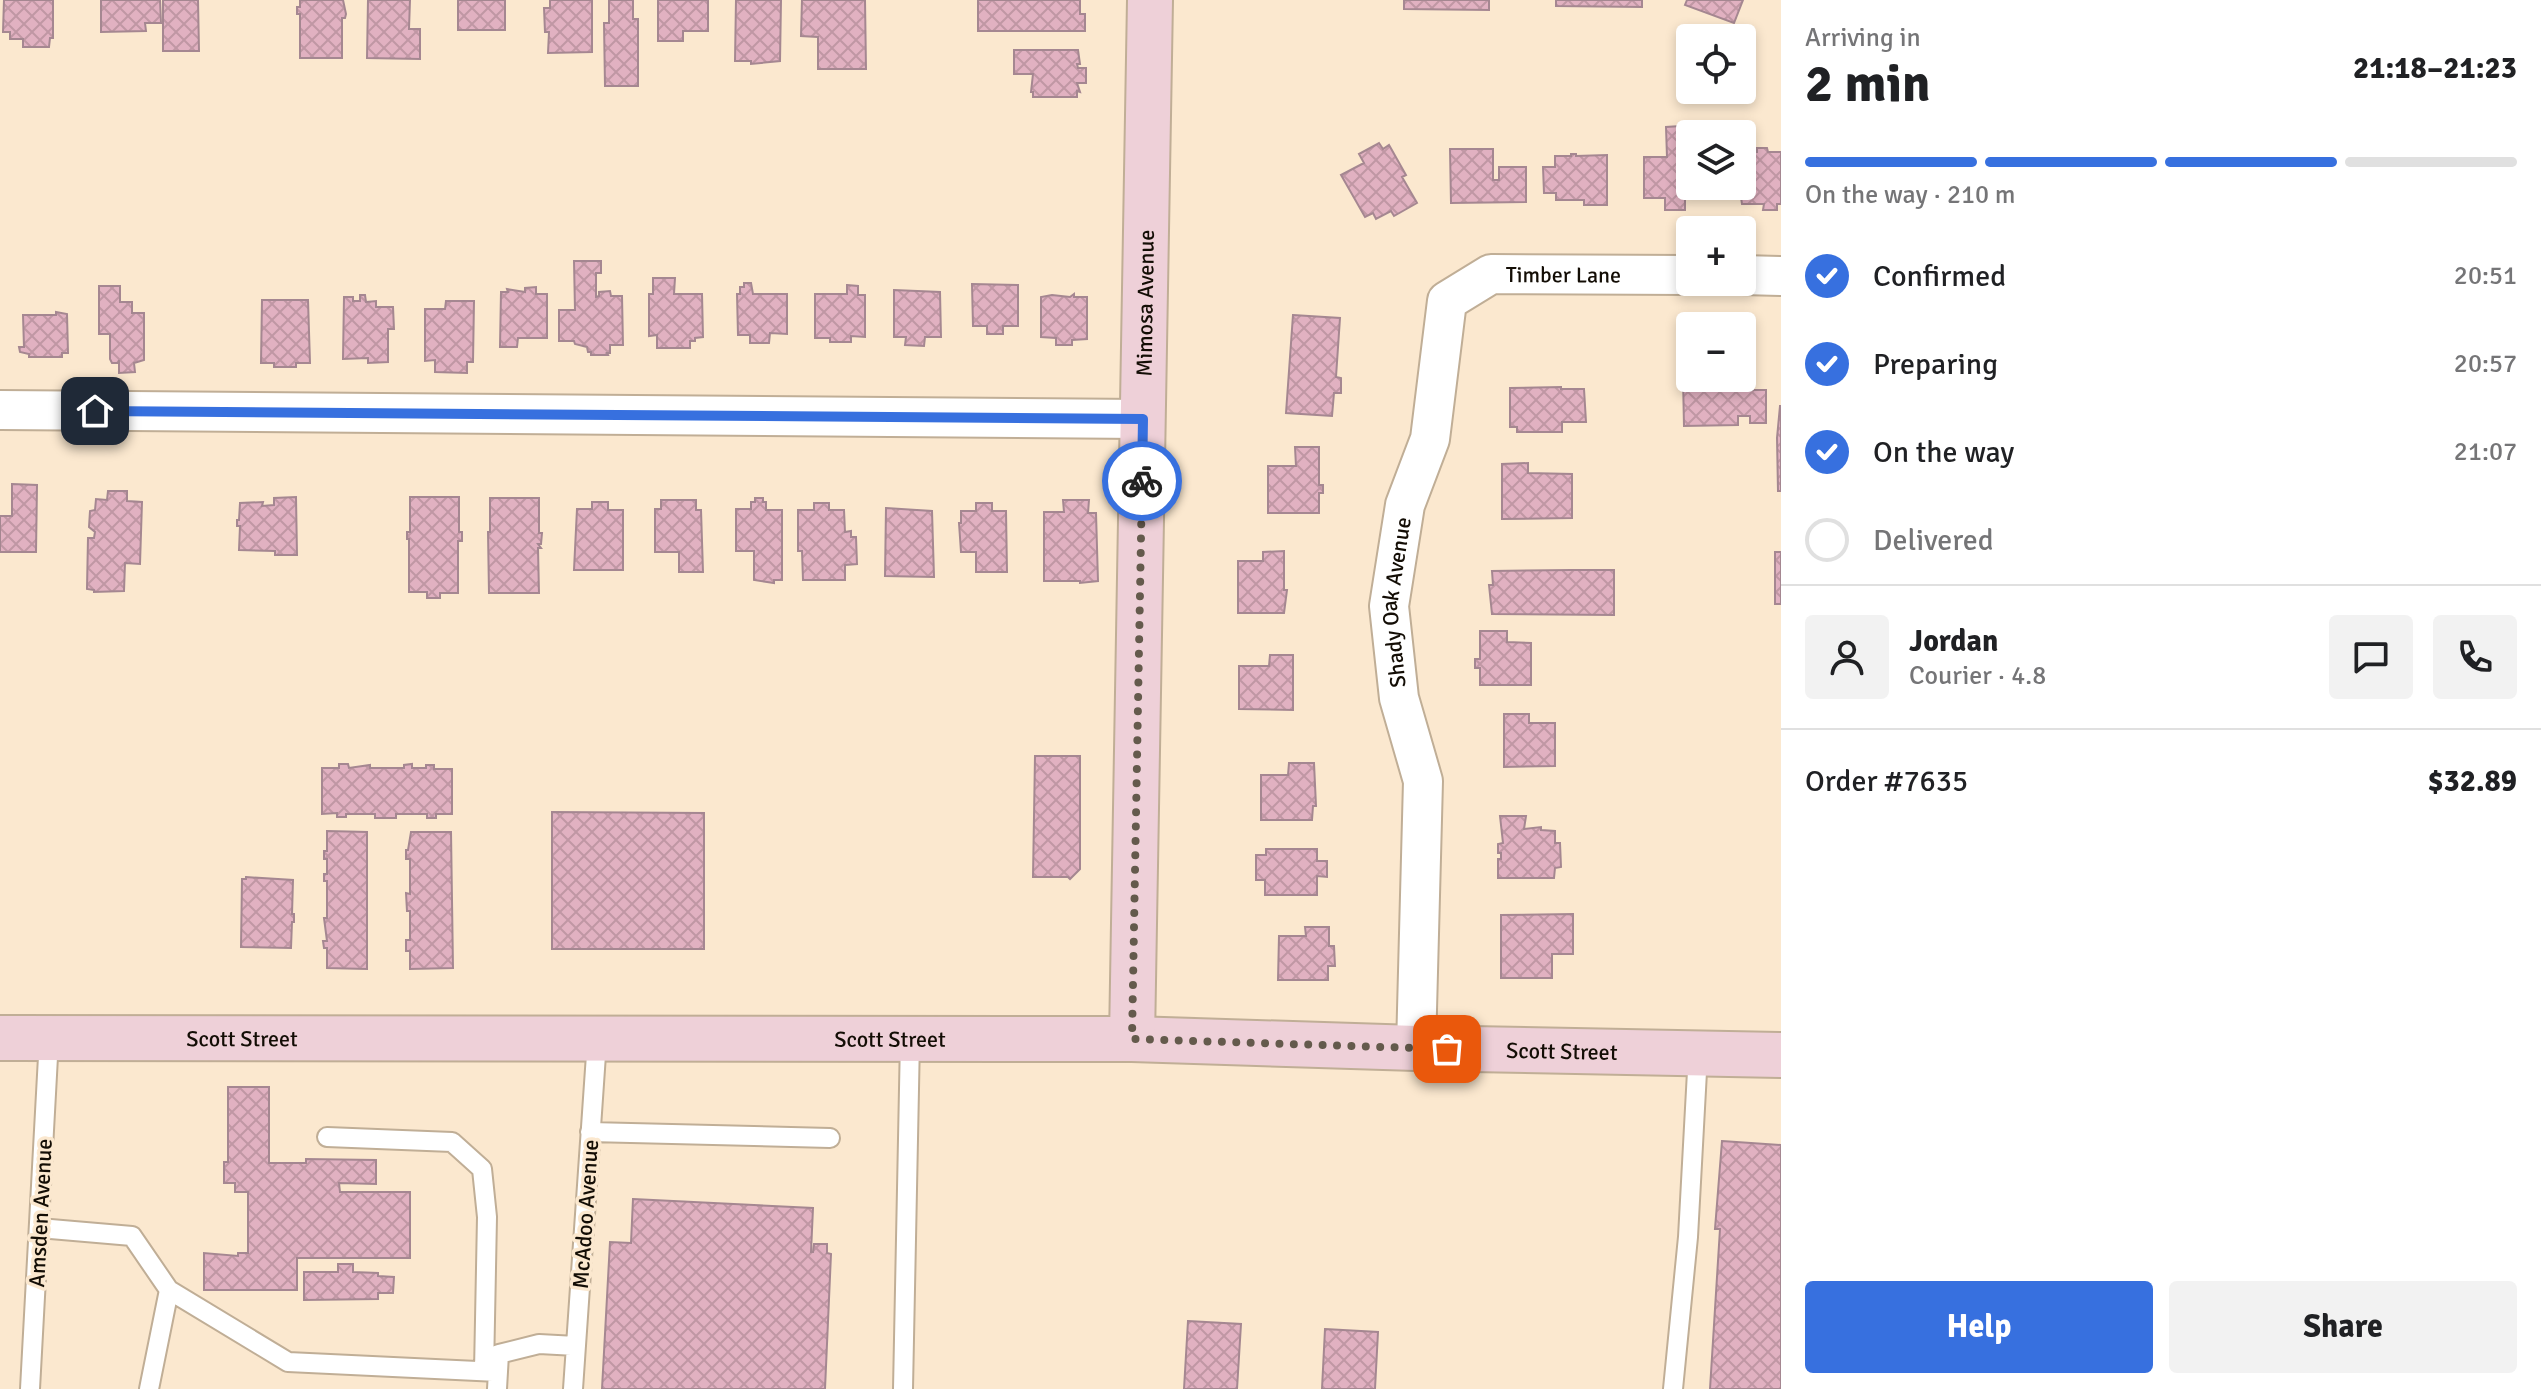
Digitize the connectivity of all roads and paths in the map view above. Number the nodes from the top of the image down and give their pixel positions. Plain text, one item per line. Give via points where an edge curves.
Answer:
1 (1150, 0) edge
2 (1676, 275) edge
3 (1756, 275) edge
4 (1781, 276) edge
5 (1447, 301) joint
6 (0, 410) edge
7 (1143, 419) junction
8 (0, 1038) edge
9 (49, 1038) junction
10 (910, 1039) junction
11 (1132, 1039) junction
12 (597, 1040) junction
13 (1416, 1048) junction
14 (1698, 1053) junction
15 (1781, 1055) edge
16 (590, 1132) junction
17 (327, 1137) dead end
18 (830, 1138) dead end
19 (39, 1228) junction
20 (169, 1290) junction
21 (576, 1346) junction
22 (493, 1377) edge
23 (30, 1389) edge
24 (149, 1389) edge
25 (573, 1389) edge
26 (903, 1389) edge
27 (1673, 1389) edge

1 - 7 main road, Mimosa Avenue
2 - 5 street, Timber Lane via 1491,274
3 - 4 street
5 - 13 street, Shady Oak Avenue via 1430,439 1405,505 1389,606 1399,698 1423,781
6 - 7 street
7 - 11 main road, Mimosa Avenue
8 - 9 main road, Scott Street
9 - 12 main road, Scott Street
9 - 19 lane, Amsden Avenue
10 - 11 main road, Scott Street
10 - 12 main road, Scott Street
10 - 26 lane
11 - 13 main road, Scott Street
12 - 16 lane, McAdoo Avenue
13 - 14 main road, Scott Street
14 - 15 main road, Scott Street
14 - 27 lane
16 - 18 lane
16 - 21 lane, McAdoo Avenue
17 - 22 lane via 452,1142 482,1169
19 - 20 lane via 132,1236
19 - 23 lane, Amsden Avenue
20 - 22 lane via 288,1362
20 - 24 lane
21 - 22 lane via 539,1344 499,1354
21 - 25 lane, McAdoo Avenue

